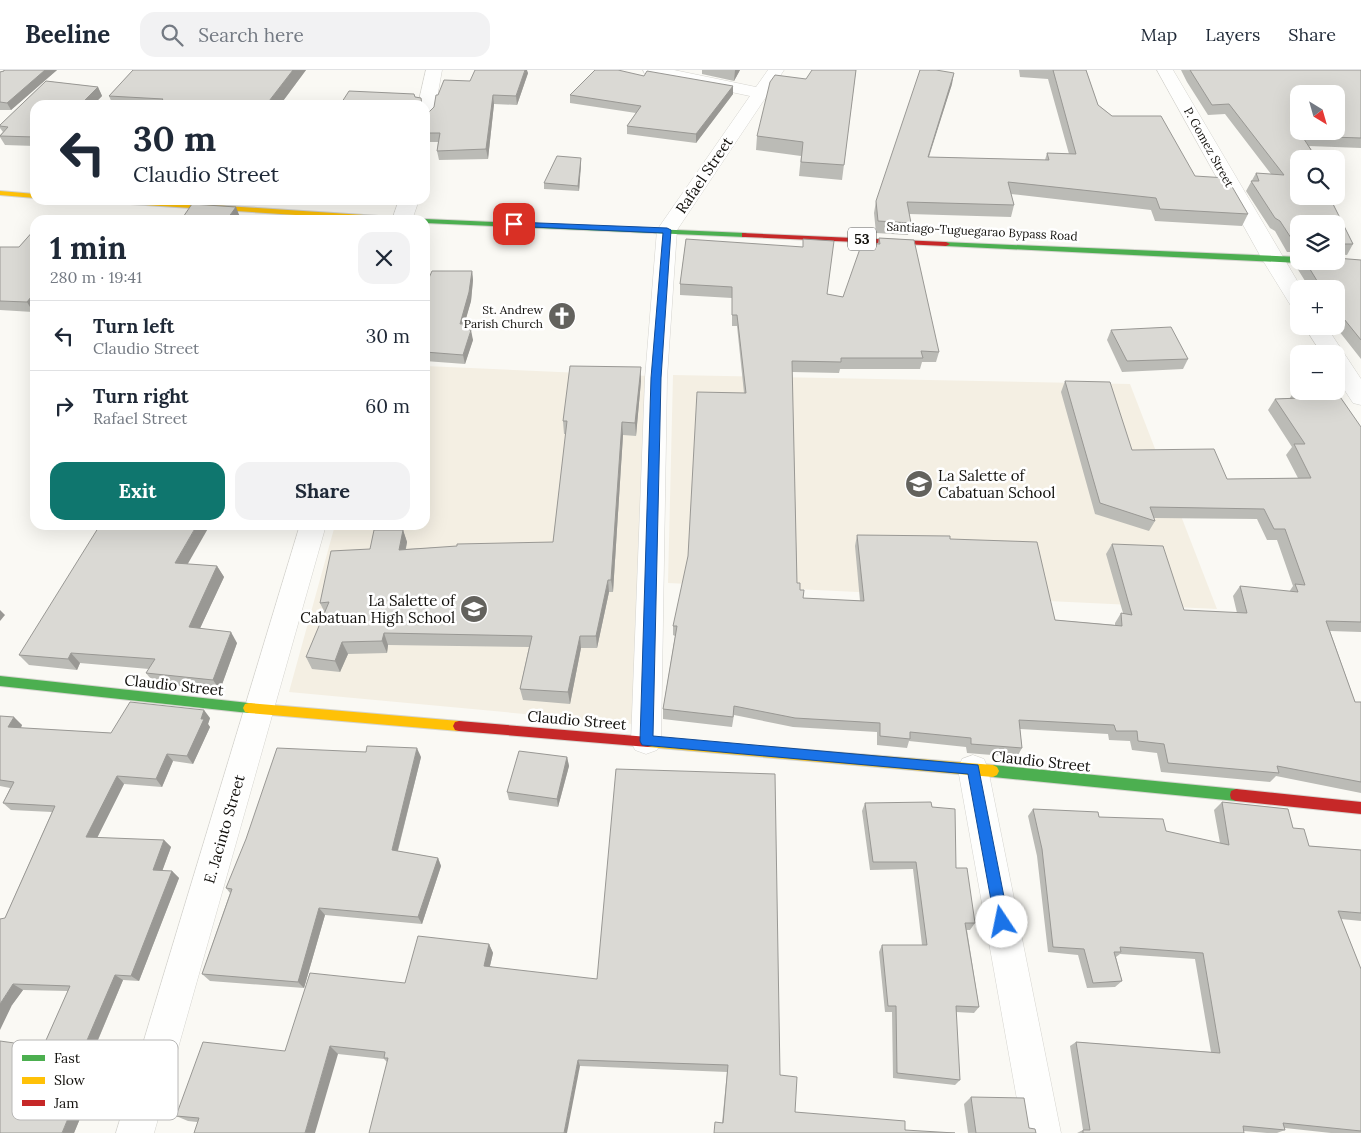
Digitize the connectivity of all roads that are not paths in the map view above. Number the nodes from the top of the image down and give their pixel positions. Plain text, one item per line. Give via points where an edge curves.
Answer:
1 (434, 70) edge
2 (651, 70) edge
3 (776, 70) edge
4 (1165, 70) edge
5 (759, 92) junction
6 (428, 100) edge
7 (0, 194) edge
8 (30, 196) edge
9 (176, 205) edge
10 (326, 215) edge
11 (430, 221) edge
12 (667, 230) junction
13 (1272, 259) junction
14 (1290, 260) edge
15 (1290, 287) edge
16 (1345, 373) edge
17 (1361, 397) edge
18 (312, 530) edge
19 (0, 681) edge
20 (260, 709) junction
21 (646, 741) junction
22 (973, 769) junction
23 (1361, 808) edge
24 (162, 1040) edge
25 (139, 1120) edge
26 (135, 1133) edge
27 (1042, 1133) edge

1 - 6 street
2 - 5 street
3 - 5 street, Rafael Street
4 - 13 street, P. Gomez Street
5 - 12 street, Rafael Street
7 - 8 main road
9 - 10 main road
11 - 12 main road, Santiago-Tuguegarao Bypass Road / 53
12 - 13 main road, Santiago-Tuguegarao Bypass Road / 53
12 - 21 street, Rafael Street via 656,378
13 - 14 main road, Santiago-Tuguegarao Bypass Road / 53
13 - 15 street, P. Gomez Street
16 - 17 street
18 - 20 street, E. Jacinto Street
19 - 20 main road, Claudio Street
20 - 21 main road, Claudio Street
20 - 24 street, E. Jacinto Street
21 - 22 main road, Claudio Street
22 - 23 main road, Claudio Street
22 - 27 street
25 - 26 street, E. Jacinto Street

